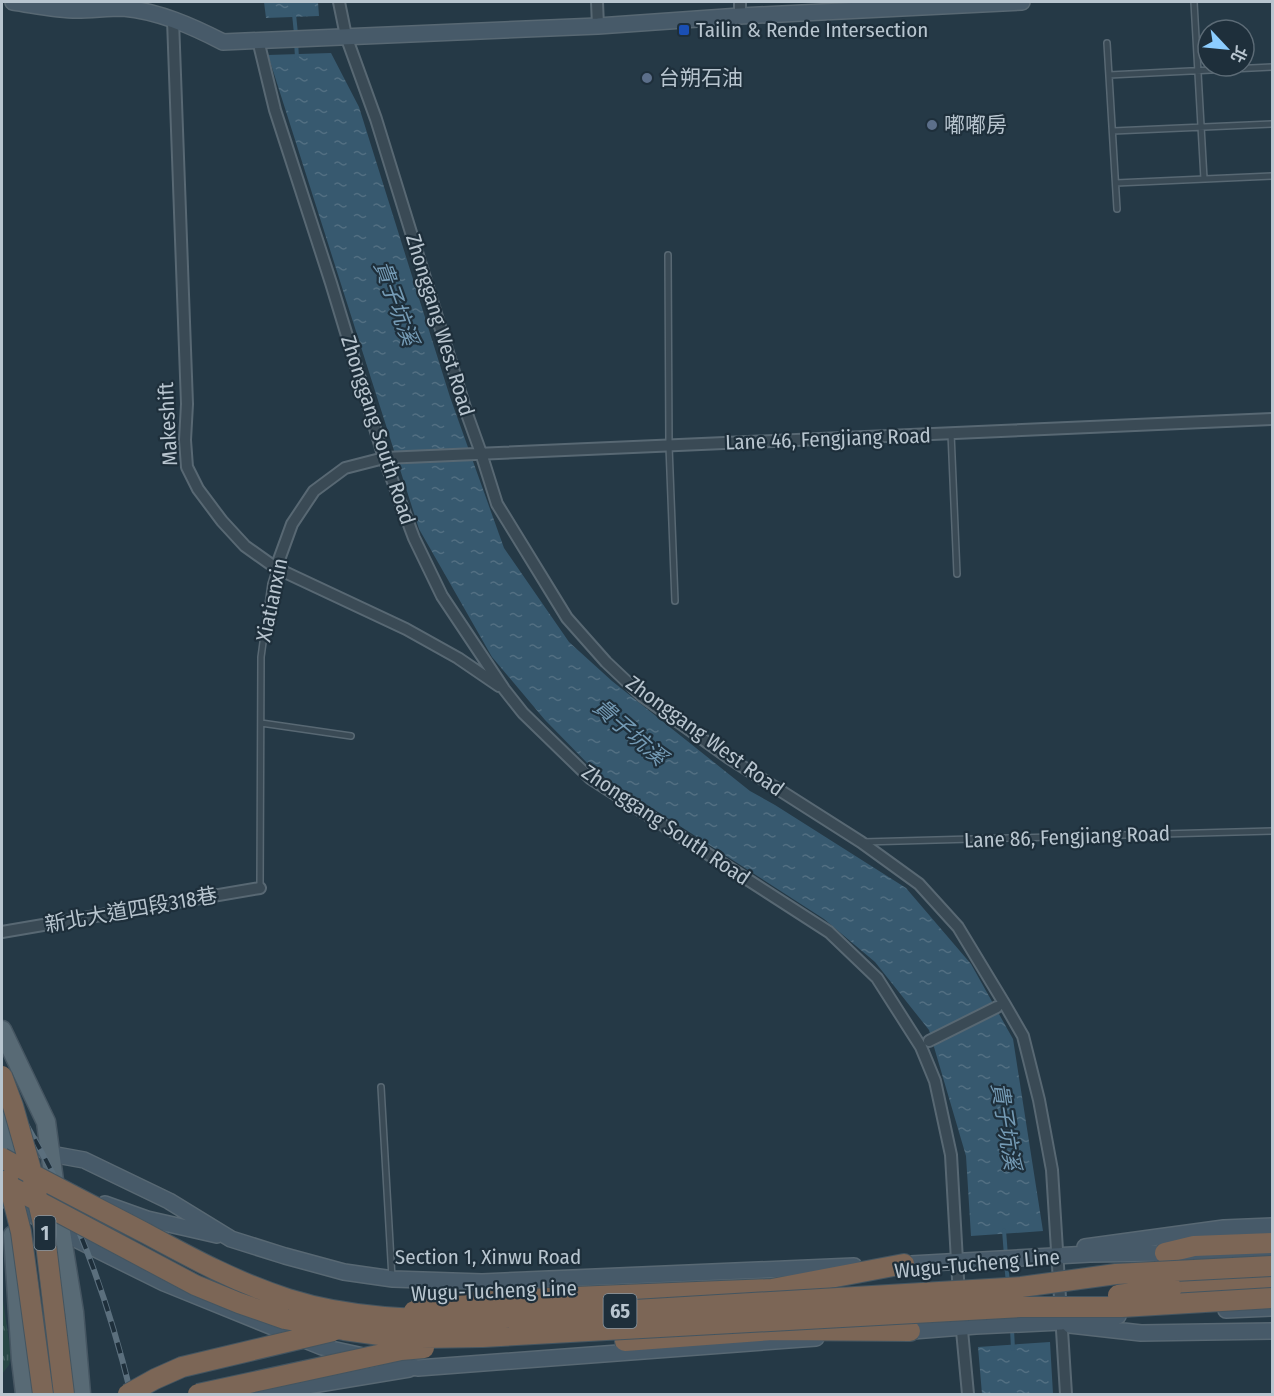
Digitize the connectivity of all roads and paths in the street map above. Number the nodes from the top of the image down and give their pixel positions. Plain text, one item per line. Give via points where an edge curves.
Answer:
1 (13, 2) edge
2 (339, 2) edge
3 (597, 2) edge
4 (990, 2) edge
5 (1022, 2) edge
6 (1194, 2) edge
7 (916, 4) edge
8 (740, 9) edge
9 (173, 20) junction
10 (598, 26) junction
11 (1196, 36) edge
12 (338, 37) junction
13 (262, 40) junction
14 (1107, 42) dead end
15 (1272, 67) edge
16 (1256, 68) edge
17 (1196, 70) edge
18 (1109, 75) junction
19 (1198, 78) edge
20 (1272, 124) edge
21 (1201, 127) junction
22 (1113, 130) junction
23 (1272, 176) edge
24 (1204, 179) junction
25 (1116, 183) junction
26 (1117, 209) dead end
27 (668, 255) dead end
28 (1272, 419) edge
29 (951, 433) junction
30 (669, 446) junction
31 (477, 454) junction
32 (388, 458) junction
33 (276, 568) junction
34 (957, 574) dead end
35 (675, 601) dead end
36 (504, 689) junction
37 (261, 723) junction
38 (351, 736) dead end
39 (1272, 831) edge
40 (861, 843) junction
41 (260, 888) joint
42 (2, 932) edge
43 (1001, 1005) junction
44 (2, 1030) edge
45 (925, 1044) junction
46 (2, 1076) edge
47 (381, 1087) dead end
48 (2, 1127) edge
49 (51, 1154) junction
50 (2, 1156) edge
51 (2, 1181) edge
52 (54, 1186) junction
53 (6, 1200) edge
54 (1272, 1226) edge
55 (61, 1232) junction
56 (231, 1239) junction
57 (1272, 1244) edge
58 (1165, 1253) junction
59 (1051, 1256) junction
60 (1272, 1256) edge
61 (964, 1261) junction
62 (904, 1264) junction
63 (1272, 1266) edge
64 (393, 1279) junction
65 (1272, 1282) edge
66 (1021, 1287) junction
67 (1172, 1288) junction
68 (1272, 1298) edge
69 (1020, 1307) junction
70 (1272, 1308) edge
71 (1054, 1323) junction
72 (969, 1327) junction
73 (1272, 1330) edge
74 (910, 1331) junction
75 (418, 1368) junction
76 (28, 1394) edge
77 (64, 1395) edge
78 (81, 1395) edge
79 (128, 1395) edge
80 (198, 1395) edge
81 (259, 1395) edge
82 (968, 1395) edge
83 (1066, 1395) edge

1 - 9 main road via 75,10 123,8
2 - 12 street, Zhonggang West Road
3 - 10 street
4 - 5 main road
4 - 7 main road
6 - 11 lane
7 - 8 main road
8 - 10 main road
9 - 13 main road via 223,42
9 - 33 street, Makeshift via 188,467 198,489 222,521 245,546
10 - 12 main road
12 - 13 main road
12 - 31 street, Zhonggang West Road via 376,119
13 - 32 street, Zhonggang South Road via 275,110
14 - 18 lane
15 - 16 lane
17 - 18 lane
18 - 22 lane
19 - 21 lane
20 - 21 lane
21 - 22 lane
21 - 24 lane
22 - 25 lane
23 - 24 lane
24 - 25 lane
25 - 26 lane
27 - 30 lane
28 - 29 street, Lane 46, Fengjiang Road
29 - 30 street, Lane 46, Fengjiang Road
29 - 34 lane
30 - 31 street, Lane 46, Fengjiang Road
30 - 35 lane
31 - 32 street, Lane 46, Fengjiang Road
31 - 40 street, Zhonggang West Road via 497,504 567,618 606,662 642,696 719,751
32 - 33 street, Xiatianxin via 345,468 314,491 292,524
32 - 36 street, Zhonggang South Road via 414,538 442,596
33 - 36 street, Makeshift via 406,629
33 - 37 lane, Xiatianxin via 261,657
36 - 45 street, Zhonggang South Road via 523,713 590,778 829,932 877,978
37 - 38 lane
37 - 41 lane, Xiatianxin
39 - 40 lane, Lane 86, Fengjiang Road
40 - 43 street, Zhonggang West Road via 919,884 958,927
41 - 42 street, 新北大道四段318巷 via 99,910
43 - 45 street
43 - 59 street, Zhonggang West Road via 1023,1035 1040,1100 1052,1170
44 - 49 main road, 1 via 46,1122
45 - 61 street, Zhonggang South Road via 951,1155
46 - 77 highway, 1, bridge via 30,1166 44,1228
47 - 64 lane
48 - 49 main road, Section 1, Xinwu Road
48 - 52 main road, 1
48 - 53 main road, 1 via 10,1169
49 - 52 main road, 1
49 - 56 main road, Section 1, Xinwu Road via 84,1160 169,1201
50 - 66 highway, Wugu-Tucheng Line / 65, bridge via 203,1265 300,1302 371,1316 483,1319
50 - 76 highway, 1, bridge via 21,1232
51 - 53 main road, 1
51 - 69 highway, Wugu-Tucheng Line / 65, bridge via 195,1285 239,1303 285,1319 381,1335 483,1338
52 - 53 main road
52 - 55 main road, 1
52 - 56 main road via 147,1219
53 - 55 main road
53 - 76 main road, 1 via 21,1360
54 - 59 main road via 1110,1242
55 - 75 main road via 164,1283 322,1347
55 - 78 main road, 1 via 74,1312
56 - 64 main road, Section 1, Xinwu Road via 344,1272
57 - 58 highway via 1194,1246
58 - 59 main road
58 - 60 main road via 1195,1260
59 - 61 main road, Section 1, Xinwu Road
59 - 71 street, Zhonggang West Road
61 - 62 main road, Section 1, Xinwu Road
61 - 72 street, Zhonggang South Road
62 - 64 main road, Section 1, Xinwu Road via 483,1282
62 - 79 highway, bridge via 772,1289 480,1301 427,1307 182,1367
63 - 66 highway, Wugu-Tucheng Line / 65, bridge via 1116,1274
65 - 67 highway
66 - 67 highway, bridge
67 - 69 highway, bridge
68 - 69 highway, Wugu-Tucheng Line / 65, bridge via 1122,1307
70 - 71 main road via 1071,1318
71 - 72 main road
71 - 73 main road via 1141,1333
71 - 83 street, Zhonggang West Road
72 - 74 main road
72 - 82 street, Zhonggang South Road
74 - 75 main road
74 - 80 highway, bridge via 773,1330 625,1341 401,1350
75 - 81 main road

